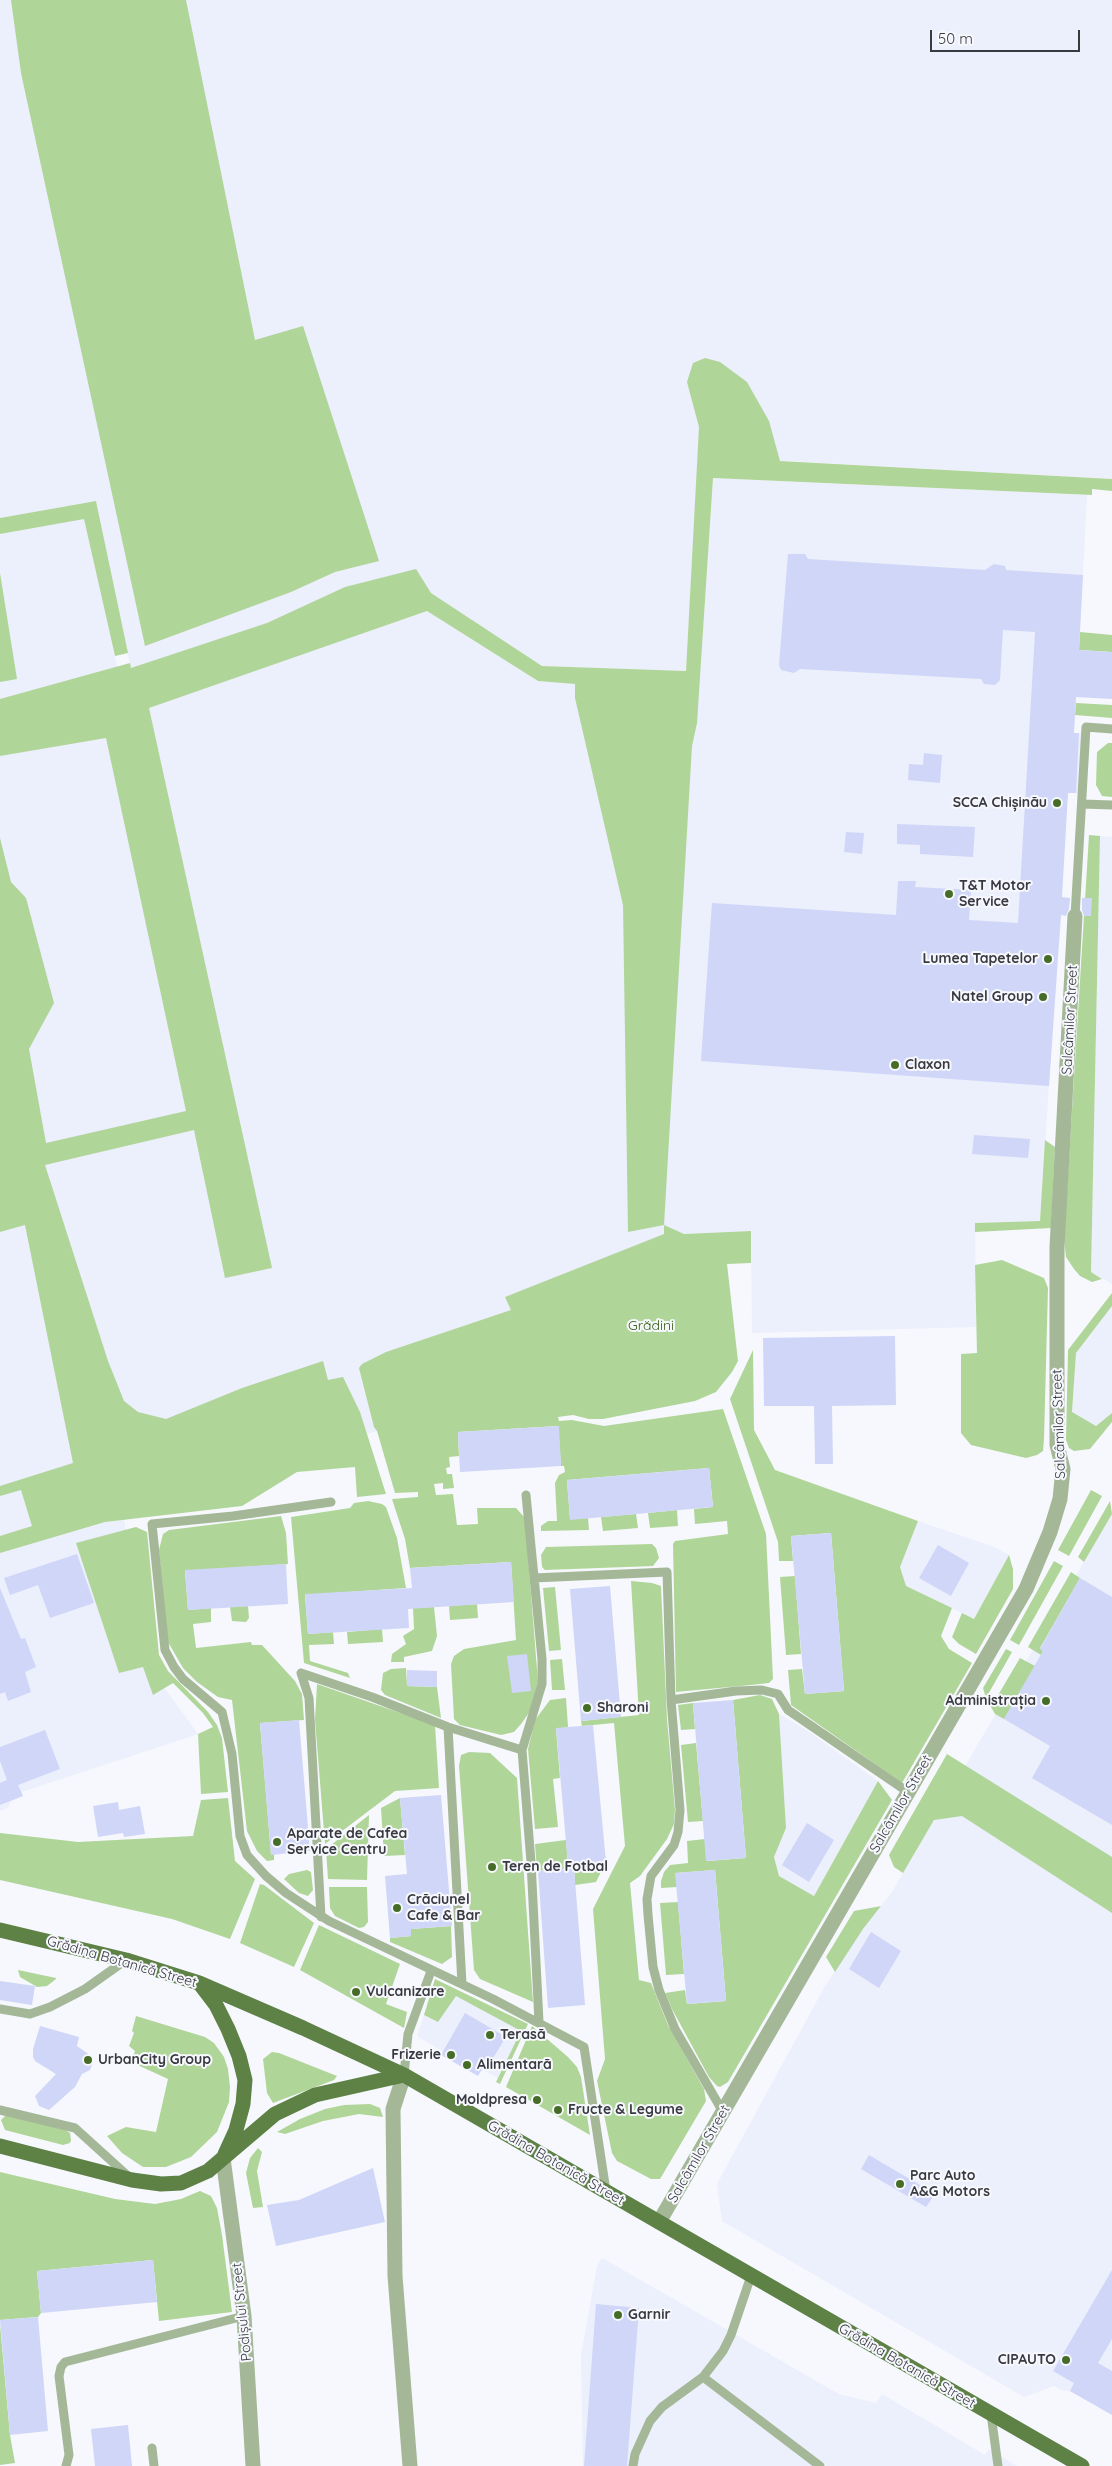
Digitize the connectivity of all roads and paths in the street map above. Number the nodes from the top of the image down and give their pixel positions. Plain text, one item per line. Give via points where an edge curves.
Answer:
1 (1112, 728) edge
2 (1082, 804) junction
3 (1112, 805) edge
4 (1075, 916) joint
5 (526, 1495) dead end
6 (331, 1502) dead end
7 (534, 1578) junction
8 (671, 1700) junction
9 (448, 1727) junction
10 (522, 1750) junction
11 (908, 1792) junction
12 (321, 1917) junction
13 (0, 1930) edge
14 (126, 1960) junction
15 (431, 1971) junction
16 (199, 1983) junction
17 (462, 1984) junction
18 (0, 2009) edge
19 (539, 2022) junction
20 (404, 2075) junction
21 (0, 2110) edge
22 (723, 2112) junction
23 (0, 2146) edge
24 (224, 2158) junction
25 (132, 2180) junction
26 (606, 2191) junction
27 (659, 2222) junction
28 (752, 2276) junction
29 (244, 2316) junction
30 (703, 2377) junction
31 (991, 2414) junction
32 (152, 2448) dead end
33 (66, 2466) edge
34 (154, 2466) edge
35 (253, 2466) edge
36 (410, 2466) edge
37 (633, 2466) edge
38 (820, 2466) edge
39 (998, 2466) edge
40 (1082, 2466) edge

1 - 2 lane, Salcâmilor Street via 1086,727
2 - 3 lane
2 - 4 lane, Salcâmilor Street
4 - 11 street, Salcâmilor Street via 1058,1247 1057,1436 1063,1469 1060,1499 1026,1589
5 - 7 lane
6 - 12 lane via 152,1524 165,1650 184,1679 222,1712 232,1754 240,1836 247,1855 286,1893
7 - 8 lane via 667,1572
7 - 10 lane via 542,1684
8 - 11 lane via 736,1691 762,1690 778,1694 788,1710
8 - 22 lane via 680,1810 674,1845 649,1884 647,1899 654,1967 676,2029
9 - 10 lane
9 - 12 lane via 301,1673 309,1698
9 - 17 lane
10 - 19 lane
11 - 22 street, Salcâmilor Street
12 - 15 lane
13 - 14 main road, Grădina Botanică Street
14 - 16 main road, Grădina Botanică Street
14 - 18 lane via 84,1989 50,2007 30,2014
15 - 17 lane
15 - 20 lane via 408,2034
16 - 20 main road, Grădina Botanică Street
16 - 24 main road via 216,2005 228,2029 245,2080 243,2104
17 - 19 lane
19 - 26 lane via 584,2047
20 - 24 main road via 315,2095 275,2114
20 - 26 main road, Grădina Botanică Street
20 - 36 street via 393,2109 395,2276
21 - 25 lane via 75,2128
22 - 27 street, Salcâmilor Street
23 - 25 main road
24 - 25 main road via 208,2171 181,2183
24 - 29 street, Podișului Street
26 - 27 main road, Grădina Botanică Street
27 - 28 main road, Grădina Botanică Street
28 - 30 lane via 731,2335
28 - 31 main road, Grădina Botanică Street
29 - 33 lane via 66,2362 61,2366 59,2376 69,2455
29 - 35 street, Podișului Street
30 - 37 lane via 662,2407 650,2421
30 - 38 lane
31 - 39 lane
31 - 40 main road, Grădina Botanică Street
32 - 34 lane

